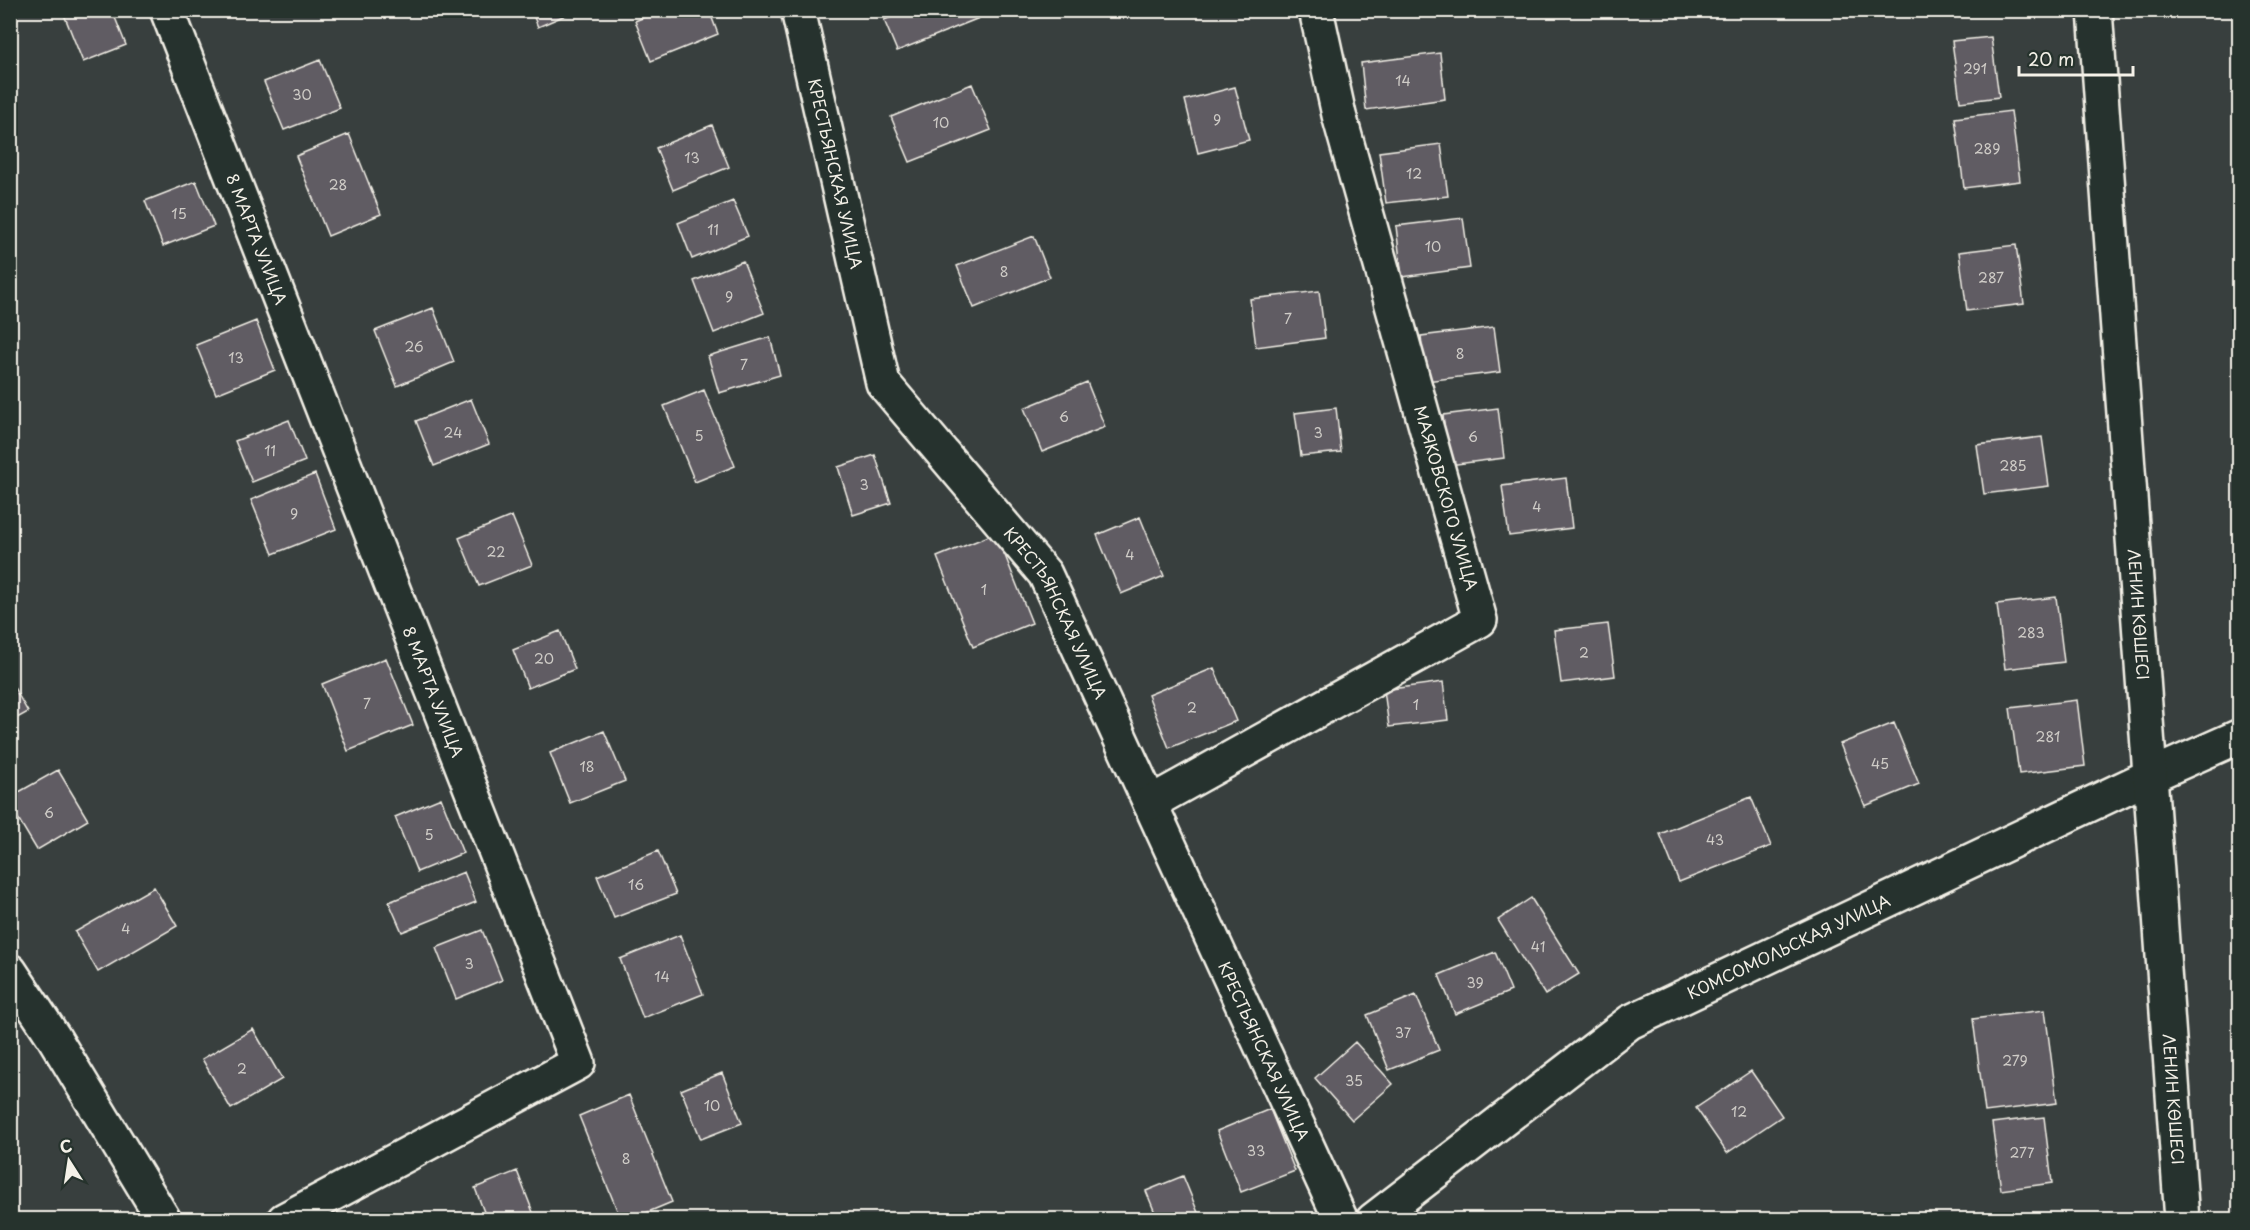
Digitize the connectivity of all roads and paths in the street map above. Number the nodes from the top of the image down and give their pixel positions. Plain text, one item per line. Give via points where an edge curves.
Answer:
1 (167, 10) edge
2 (798, 10) edge
3 (1316, 10) edge
4 (2095, 10) edge
5 (2240, 736) edge
6 (2150, 776) junction
7 (1150, 802) junction
8 (10, 971) edge
9 (164, 1220) edge
10 (285, 1220) edge
11 (1341, 1220) edge
12 (1373, 1220) edge
13 (2182, 1220) edge

1 - 10 street, 8 МАРТА УЛИЦА via 578,1063
2 - 7 street, КРЕСТЬЯНСКАЯ УЛИЦА via 883,383 1044,574
3 - 7 street, МАЯКОВСКОГО УЛИЦА via 1339,115 1480,620
4 - 6 street, ЛЕНИН КӨШЕСІ
5 - 6 street, КОМСОМОЛЬСКАЯ УЛИЦА
6 - 12 street, КОМСОМОЛЬСКАЯ УЛИЦА via 1630,1022
6 - 13 street, ЛЕНИН КӨШЕСІ
7 - 11 street, КРЕСТЬЯНСКАЯ УЛИЦА
8 - 9 street

